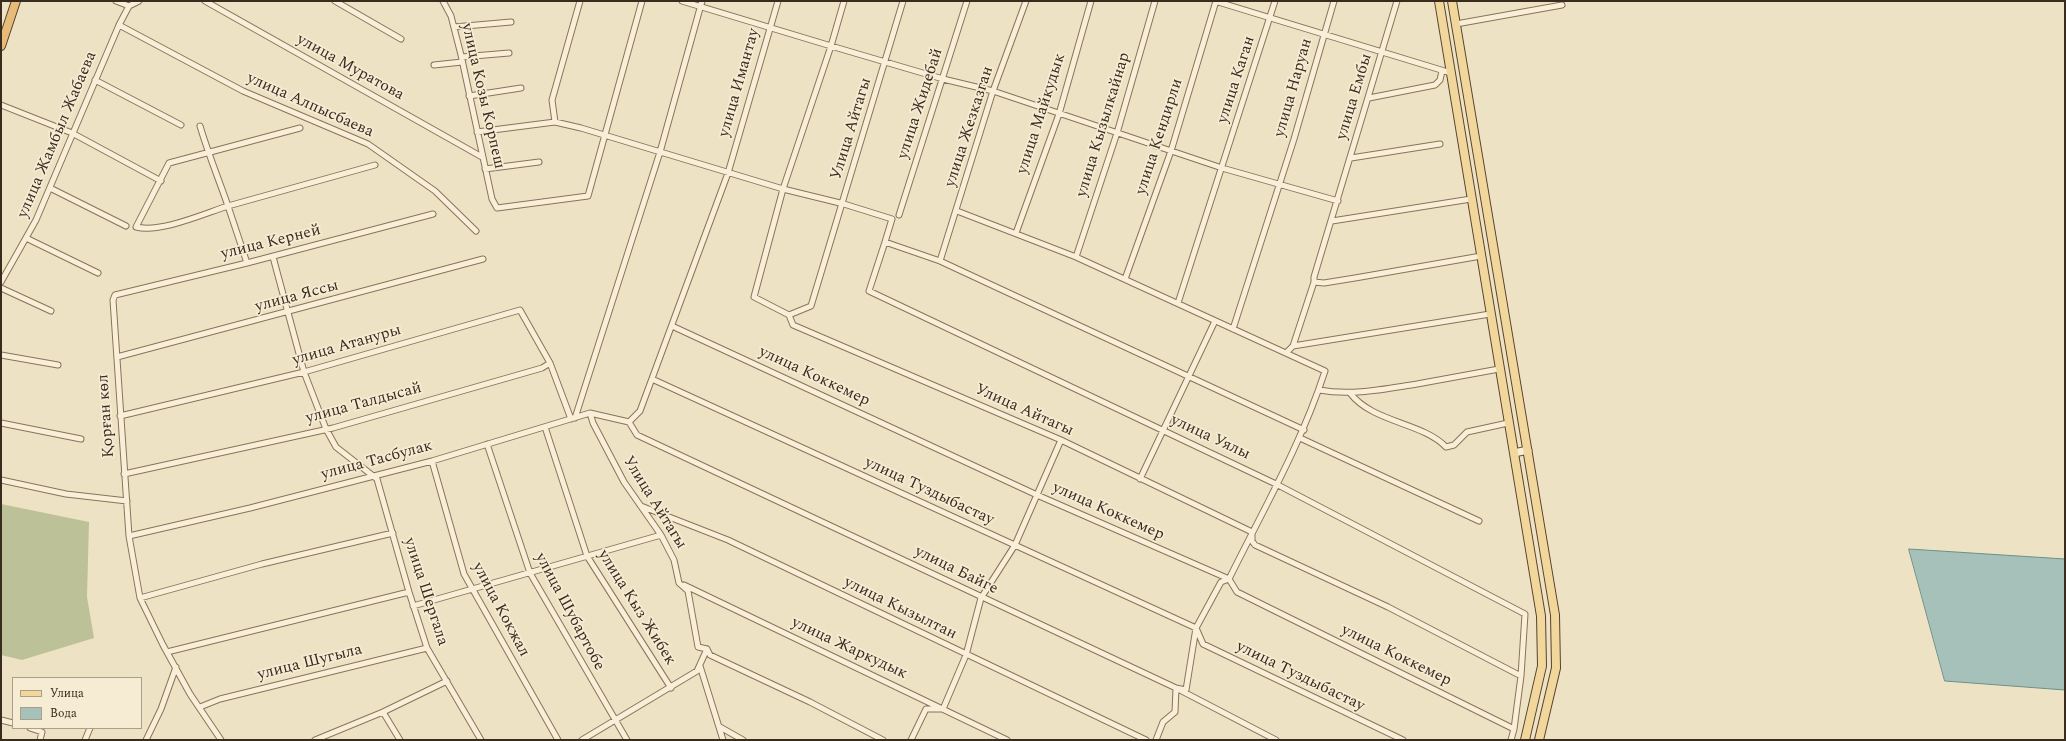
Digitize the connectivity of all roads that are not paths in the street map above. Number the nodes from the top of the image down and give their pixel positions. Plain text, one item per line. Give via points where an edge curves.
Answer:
1 (11, 1) edge
2 (16, 1) edge
3 (116, 1) edge
4 (139, 1) edge
5 (205, 1) edge
6 (335, 1) edge
7 (443, 1) edge
8 (580, 1) edge
9 (642, 1) edge
10 (682, 1) edge
11 (778, 1) edge
12 (844, 1) edge
13 (903, 1) edge
14 (967, 1) edge
15 (1026, 1) edge
16 (1091, 1) edge
17 (1155, 1) edge
18 (1216, 1) edge
19 (1276, 1) edge
20 (1334, 1) edge
21 (1397, 1) edge
22 (1439, 1) edge
23 (1452, 1) edge
24 (701, 4) edge
25 (1562, 5) dead end
26 (129, 6) junction
27 (1270, 19) junction
28 (511, 22) dead end
29 (1456, 24) junction
30 (119, 25) junction
31 (454, 27) junction
32 (770, 28) junction
33 (1, 30) edge
34 (1323, 34) junction
35 (401, 39) dead end
36 (1, 46) edge
37 (831, 46) junction
38 (508, 53) dead end
39 (1383, 53) junction
40 (462, 60) junction
41 (886, 63) junction
42 (434, 65) dead end
43 (1442, 71) junction
44 (1451, 73) junction
45 (943, 79) junction
46 (95, 80) junction
47 (521, 88) dead end
48 (993, 92) junction
49 (470, 96) junction
50 (1369, 98) junction
51 (1, 105) edge
52 (1059, 114) junction
53 (555, 122) junction
54 (181, 125) dead end
55 (200, 126) dead end
56 (300, 128) dead end
57 (477, 132) junction
58 (72, 133) junction
59 (1117, 133) junction
60 (604, 135) junction
61 (1440, 144) dead end
62 (1171, 151) junction
63 (208, 152) junction
64 (660, 152) junction
65 (482, 157) junction
66 (1350, 158) junction
67 (539, 162) dead end
68 (375, 165) dead end
69 (1222, 168) junction
70 (485, 169) junction
71 (728, 172) junction
72 (161, 181) junction
73 (1280, 183) junction
74 (50, 188) junction
75 (783, 189) junction
76 (1471, 199) junction
77 (1338, 201) junction
78 (844, 204) junction
79 (228, 206) junction
80 (957, 211) junction
81 (433, 214) dead end
82 (898, 215) dead end
83 (1332, 221) junction
84 (126, 226) dead end
85 (476, 231) dead end
86 (1016, 233) junction
87 (26, 238) junction
88 (885, 242) junction
89 (273, 256) junction
90 (1481, 256) junction
91 (1076, 257) junction
92 (483, 259) dead end
93 (940, 261) junction
94 (247, 263) junction
95 (98, 273) dead end
96 (1125, 279) junction
97 (1, 282) edge
98 (1314, 282) junction
99 (1, 288) edge
100 (115, 295) joint
101 (1178, 303) junction
102 (51, 311) dead end
103 (287, 313) junction
104 (1490, 314) junction
105 (789, 315) junction
106 (1215, 321) junction
107 (672, 326) junction
108 (1233, 329) junction
109 (1293, 346) junction
110 (1287, 352) junction
111 (1, 355) edge
112 (117, 357) junction
113 (550, 363) junction
114 (58, 365) dead end
115 (1499, 370) junction
116 (304, 372) junction
117 (1189, 376) junction
118 (652, 379) junction
119 (1319, 390) junction
120 (1350, 393) junction
121 (590, 413) junction
122 (120, 416) junction
123 (573, 418) junction
124 (629, 422) junction
125 (1, 423) edge
126 (1508, 423) junction
127 (545, 427) junction
128 (326, 429) junction
129 (1304, 430) junction
130 (1164, 431) junction
131 (1300, 438) junction
132 (81, 439) dead end
133 (1061, 440) junction
134 (487, 444) junction
135 (1528, 450) junction
136 (1514, 452) junction
137 (432, 461) junction
138 (124, 474) junction
139 (373, 476) junction
140 (1140, 479) junction
141 (1, 480) edge
142 (1278, 485) junction
143 (1037, 495) junction
144 (127, 501) junction
145 (641, 506) junction
146 (1479, 521) dead end
147 (1252, 532) junction
148 (393, 533) junction
149 (661, 535) junction
150 (130, 536) junction
151 (1015, 545) junction
152 (587, 556) junction
153 (530, 573) junction
154 (1229, 579) junction
155 (679, 583) junction
156 (472, 590) junction
157 (408, 592) junction
158 (140, 598) junction
159 (981, 598) junction
160 (413, 606) junction
161 (1196, 628) junction
162 (427, 648) junction
163 (706, 650) junction
164 (167, 652) junction
165 (966, 655) junction
166 (700, 666) junction
167 (176, 667) junction
168 (1521, 676) junction
169 (447, 682) junction
170 (671, 688) junction
171 (1176, 688) junction
172 (200, 707) junction
173 (943, 709) junction
174 (383, 712) junction
175 (614, 719) junction
176 (1, 720) edge
177 (12, 723) edge
178 (720, 727) junction
179 (33, 729) edge
180 (90, 729) edge
181 (1514, 729) junction
182 (329, 737) edge
183 (40, 740) edge
184 (86, 740) edge
185 (146, 740) edge
186 (221, 740) edge
187 (315, 740) edge
188 (400, 740) edge
189 (481, 740) edge
190 (558, 740) edge
191 (582, 740) edge
192 (627, 740) edge
193 (723, 740) edge
194 (744, 740) edge
195 (883, 740) edge
196 (911, 740) edge
197 (1007, 740) edge
198 (1146, 740) edge
199 (1156, 740) edge
200 (1276, 740) edge
201 (1402, 740) edge
202 (1511, 740) edge
203 (1525, 740) edge
204 (1539, 740) edge

1 - 33 highway
2 - 36 highway
3 - 26 street
4 - 26 street
5 - 65 street, улица Муратова
6 - 35 street
7 - 31 street, улица Козы Корпеш
8 - 53 street via 552,100
9 - 60 street
10 - 24 street
11 - 32 street, улица Имантау
12 - 37 street
13 - 41 street, Улица Айтагы
14 - 45 street, улица Жидебай
15 - 48 street, улица Жезказган
16 - 52 street, улица Майкудык
17 - 59 street, улица Кызылкайнар
18 - 27 street
18 - 62 street, улица Кендирли
19 - 27 street, улица Каган
20 - 34 street, улица Наруан
21 - 39 street, улица Ембы
22 - 44 main road
23 - 29 main road
24 - 32 street
24 - 64 street
25 - 29 street
26 - 30 street, улица Жамбыл Жабаева
27 - 34 street
27 - 69 street, улица Каган
28 - 31 street
29 - 135 main road
30 - 46 street, улица Жамбыл Жабаева
30 - 85 street, улица Алпысбаева via 243,91 368,144 435,190
31 - 40 street, улица Козы Корпеш
32 - 37 street
32 - 71 street, улица Имантау
34 - 39 street
34 - 73 street, улица Наруан
37 - 41 street
37 - 75 street
38 - 40 street
39 - 43 street
39 - 50 street, улица Ембы
40 - 42 street
40 - 49 street, улица Козы Корпеш
41 - 45 street
41 - 78 street, Улица Айтагы
43 - 44 street
43 - 50 street via 1440,80 1435,85
44 - 76 main road
45 - 48 street
45 - 82 street, улица Жидебай
46 - 54 street
46 - 58 street, улица Жамбыл Жабаева
47 - 49 street
48 - 52 street
48 - 80 street, улица Жезказган
49 - 57 street, улица Козы Корпеш
50 - 66 street, улица Ембы
51 - 58 street
52 - 59 street
52 - 86 street, улица Майкудык
53 - 57 street
53 - 60 street
55 - 63 street
56 - 63 street
57 - 65 street, улица Козы Корпеш
58 - 72 street
58 - 74 street, улица Жамбыл Жабаева
59 - 62 street
59 - 91 street, улица Кызылкайнар
60 - 64 street
60 - 70 street, улица Козы Корпеш via 588,196 497,208
61 - 66 street
62 - 69 street
62 - 96 street, улица Кендирли
63 - 72 street via 169,163
63 - 79 street
64 - 71 street
64 - 123 street
65 - 70 street, улица Козы Корпеш
66 - 77 street, улица Ембы
67 - 70 street
68 - 79 street
69 - 73 street
69 - 101 street, улица Каган
71 - 75 street
71 - 107 street, улица Имантау
72 - 79 street via 136,227 145,229 175,223
73 - 77 street
73 - 108 street, улица Наруан
74 - 84 street
74 - 87 street, улица Жамбыл Жабаева
75 - 78 street, Улица Айтагы
75 - 105 street, Улица Айтагы via 754,297
76 - 83 street
76 - 90 main road
77 - 83 street, улица Ембы
78 - 88 street, Улица Айтагы via 892,219
78 - 105 street, Улица Айтагы via 811,306
79 - 94 street
80 - 86 street
80 - 93 street, улица Жезказган
81 - 89 street, улица Керней
83 - 98 street, улица Ембы
86 - 91 street
87 - 95 street
87 - 97 street, улица Жамбыл Жабаева
88 - 93 street
88 - 130 street, улица Уялы via 869,292
89 - 94 street, улица Керней
89 - 103 street
90 - 98 street via 1363,277 1324,283
90 - 104 main road
91 - 96 street
92 - 103 street, улица Яссы
93 - 117 street
94 - 100 street, улица Керней
96 - 101 street
98 - 109 street, улица Ембы
99 - 102 street
100 - 112 street, Қорған көл via 113,300
101 - 106 street
103 - 112 street, улица Яссы
103 - 116 street
104 - 109 street
104 - 115 main road
105 - 133 street, Улица Айтагы via 793,325
106 - 108 street
106 - 117 street
107 - 118 street, улица Имантау
107 - 143 street, улица Коккемер
108 - 110 street
109 - 110 street
110 - 119 street via 1325,371
111 - 114 street
112 - 122 street, Қорған көл
113 - 116 street, улица Атануры via 520,310
113 - 123 street
113 - 128 street, улица Талдысай via 542,368
115 - 120 street
115 - 126 main road
116 - 122 street, улица Атануры
116 - 128 street
117 - 129 street
117 - 130 street
118 - 124 street, улица Имантау via 640,411
118 - 151 street, улица Туздыбастау
119 - 120 street
119 - 129 street
120 - 126 street via 1363,405 1435,438 1446,447 1454,445 1467,432
121 - 123 street, улица Тасбулак
121 - 124 street
121 - 145 street, Улица Айтагы via 624,482
122 - 138 street, Қорған көл
123 - 127 street, улица Тасбулак
124 - 159 street, улица Байге via 637,435
125 - 132 street
126 - 136 main road
127 - 134 street, улица Тасбулак
127 - 152 street, улица Кыз Жибек
128 - 138 street, улица Талдысай
128 - 139 street via 336,447
129 - 131 street
130 - 140 street
130 - 142 street, улица Уялы
131 - 142 street
131 - 146 street
133 - 140 street, Улица Айтагы
133 - 143 street
134 - 137 street, улица Тасбулак
134 - 153 street, улица Шубартобе
135 - 136 main road
135 - 204 main road via 1552,591 1556,644 1556,668
136 - 203 main road via 1537,593 1542,644 1538,686
137 - 139 street, улица Тасбулак
137 - 156 street, улица Кокжал via 464,574
138 - 144 street, Қорған көл
139 - 148 street, улица Шергала via 378,479
139 - 150 street, улица Тасбулак
140 - 147 street, Улица Айтагы
141 - 144 street via 66,494
142 - 147 street
142 - 168 street, улица Уялы via 1525,614
143 - 151 street
143 - 154 street, улица Коккемер
144 - 150 street, Қорған көл
145 - 149 street, Улица Айтагы
145 - 165 street, улица Кызылтан via 728,540
147 - 154 street
147 - 168 street via 1252,541 1255,545 1388,607
148 - 157 street, улица Шергала
148 - 158 street via 262,564
149 - 152 street
149 - 155 street, Улица Айтагы via 674,560
150 - 158 street, Қорған көл
151 - 159 street
151 - 161 street, улица Туздыбастау
152 - 153 street
152 - 170 street, улица Кыз Жибек
153 - 156 street
153 - 175 street, улица Шубартобе
154 - 161 street via 1221,582
154 - 181 street, улица Коккемер via 1237,592
155 - 163 street, Улица Айтагы via 688,591 698,647
155 - 173 street, улица Жаркудык
156 - 160 street
156 - 190 street, улица Кокжал
157 - 160 street, улица Шергала
157 - 164 street
158 - 164 street, Қорған көл
159 - 165 street
159 - 171 street, улица Байге
160 - 162 street, улица Шергала
161 - 171 street via 1186,690
161 - 201 street, улица Туздыбастау via 1203,644
162 - 169 street, улица Шергала
162 - 172 street, улица Шугыла via 220,699
163 - 166 street
163 - 195 street, Улица Айтагы via 710,655
164 - 167 street, Қорған көл
165 - 173 street
165 - 198 street, улица Кызылтан
166 - 170 street via 697,672
166 - 178 street
167 - 172 street, Қорған көл
167 - 185 street via 161,709
168 - 181 street
169 - 174 street
169 - 189 street, улица Шергала
170 - 175 street
171 - 199 street via 1175,712 1163,722
171 - 200 street, улица Байге
172 - 186 street, Қорған көл
173 - 196 street via 926,709
173 - 197 street, улица Жаркудык
174 - 182 street
174 - 188 street
175 - 191 street
175 - 192 street, улица Шубартобе
176 - 177 street
178 - 193 street
178 - 194 street
179 - 183 street via 42,732
180 - 184 street
181 - 202 street
182 - 187 street

